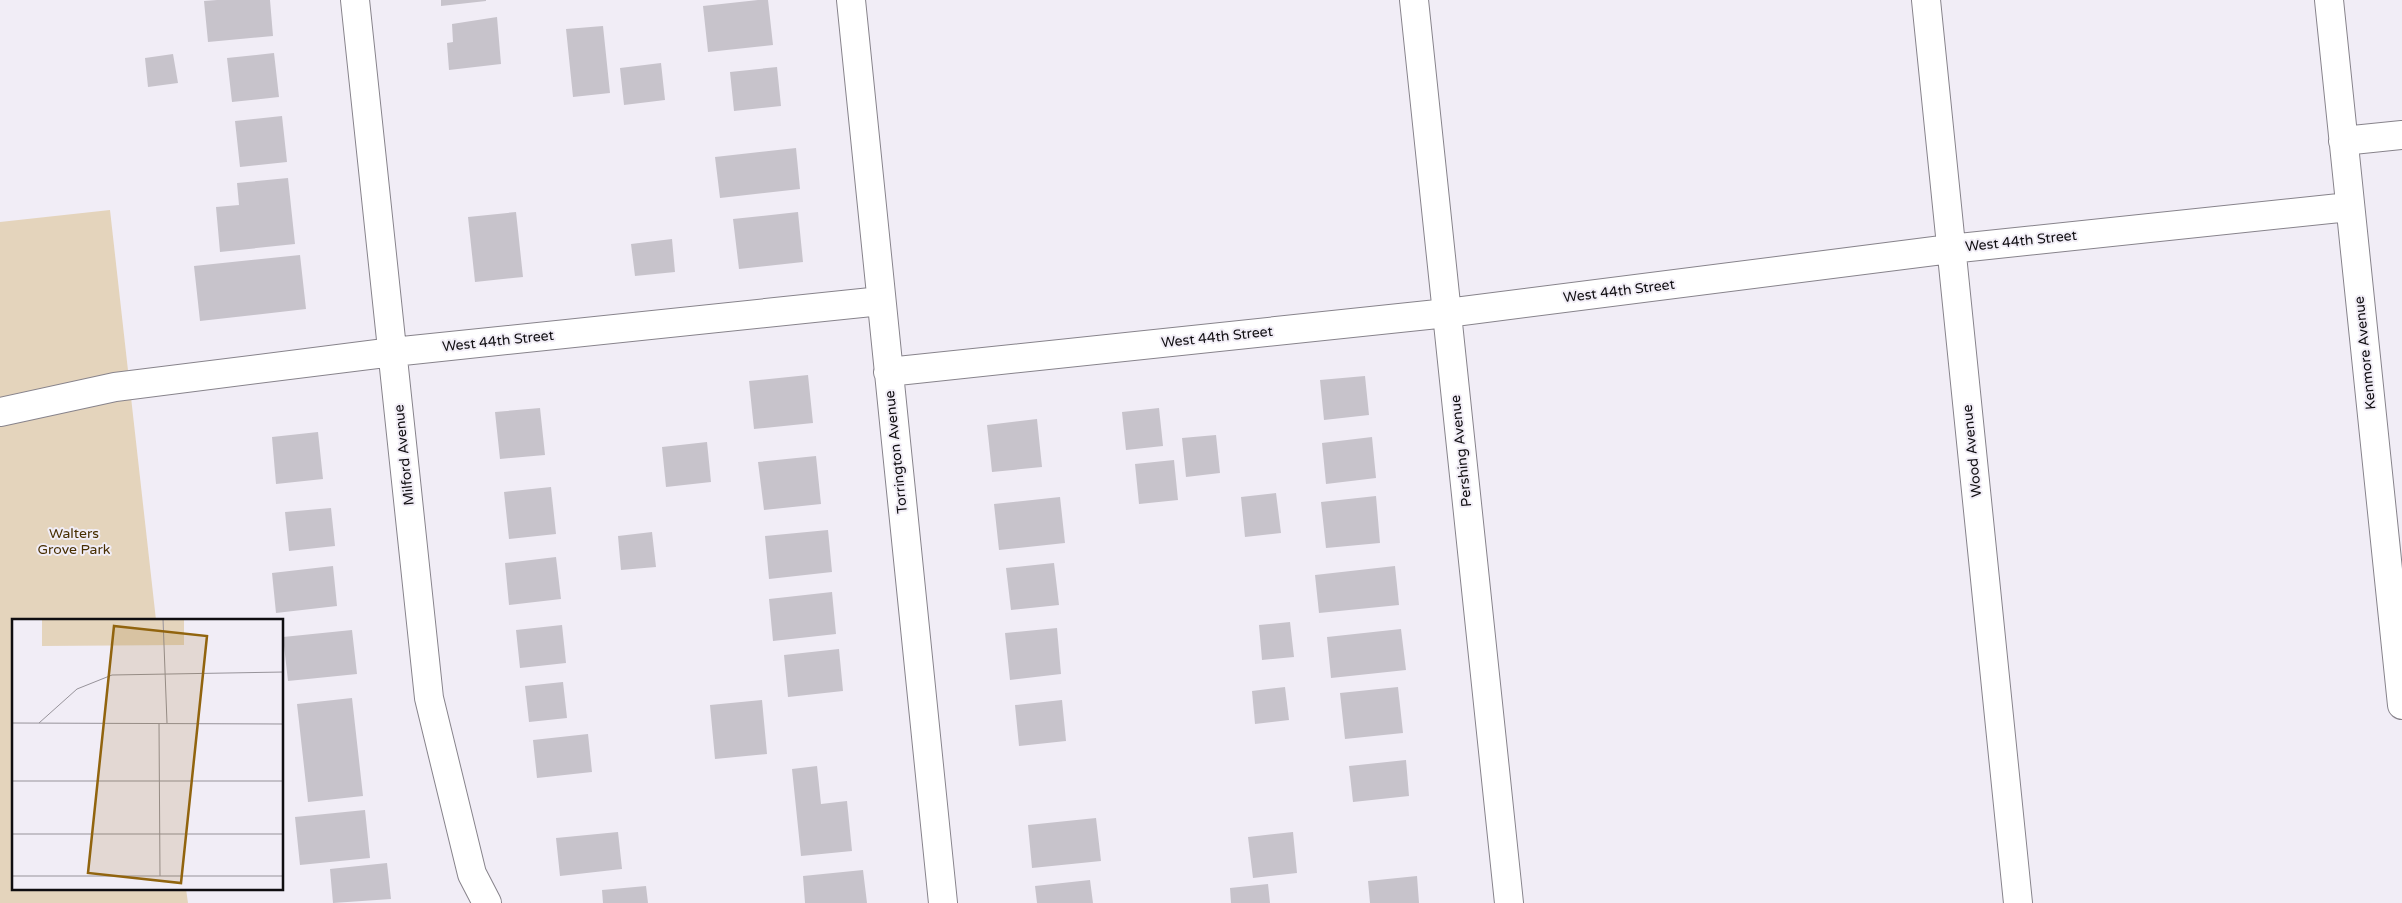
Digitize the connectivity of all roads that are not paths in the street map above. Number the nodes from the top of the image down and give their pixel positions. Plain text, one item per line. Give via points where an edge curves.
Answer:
1 (355, 0) edge
2 (851, 0) edge
3 (1414, 0) edge
4 (1926, 0) edge
5 (2329, 0) edge
6 (2402, 135) edge
7 (2343, 141) junction
8 (2349, 206) junction
9 (1950, 248) junction
10 (881, 300) junction
11 (1447, 313) junction
12 (393, 352) junction
13 (888, 372) junction
14 (0, 412) edge
15 (2402, 705) edge
16 (487, 903) edge
17 (944, 903) edge
18 (1509, 903) edge
19 (2018, 903) edge

1 - 12 street, Milford Avenue
2 - 10 street, Torrington Avenue
3 - 11 street, Pershing Avenue
4 - 9 street, Wood Avenue
5 - 7 street, Kenmore Avenue
6 - 7 street
7 - 8 street, Kenmore Avenue
8 - 9 street, West 44th Street
8 - 15 street, Kenmore Avenue
9 - 11 street, West 44th Street
9 - 19 street, Wood Avenue
10 - 12 street, West 44th Street
10 - 13 street, Torrington Avenue
11 - 13 street, West 44th Street
11 - 18 street, Pershing Avenue
12 - 14 street, West 44th Street via 116,387
12 - 16 street, Milford Avenue via 429,698 472,874
13 - 17 street, Torrington Avenue

